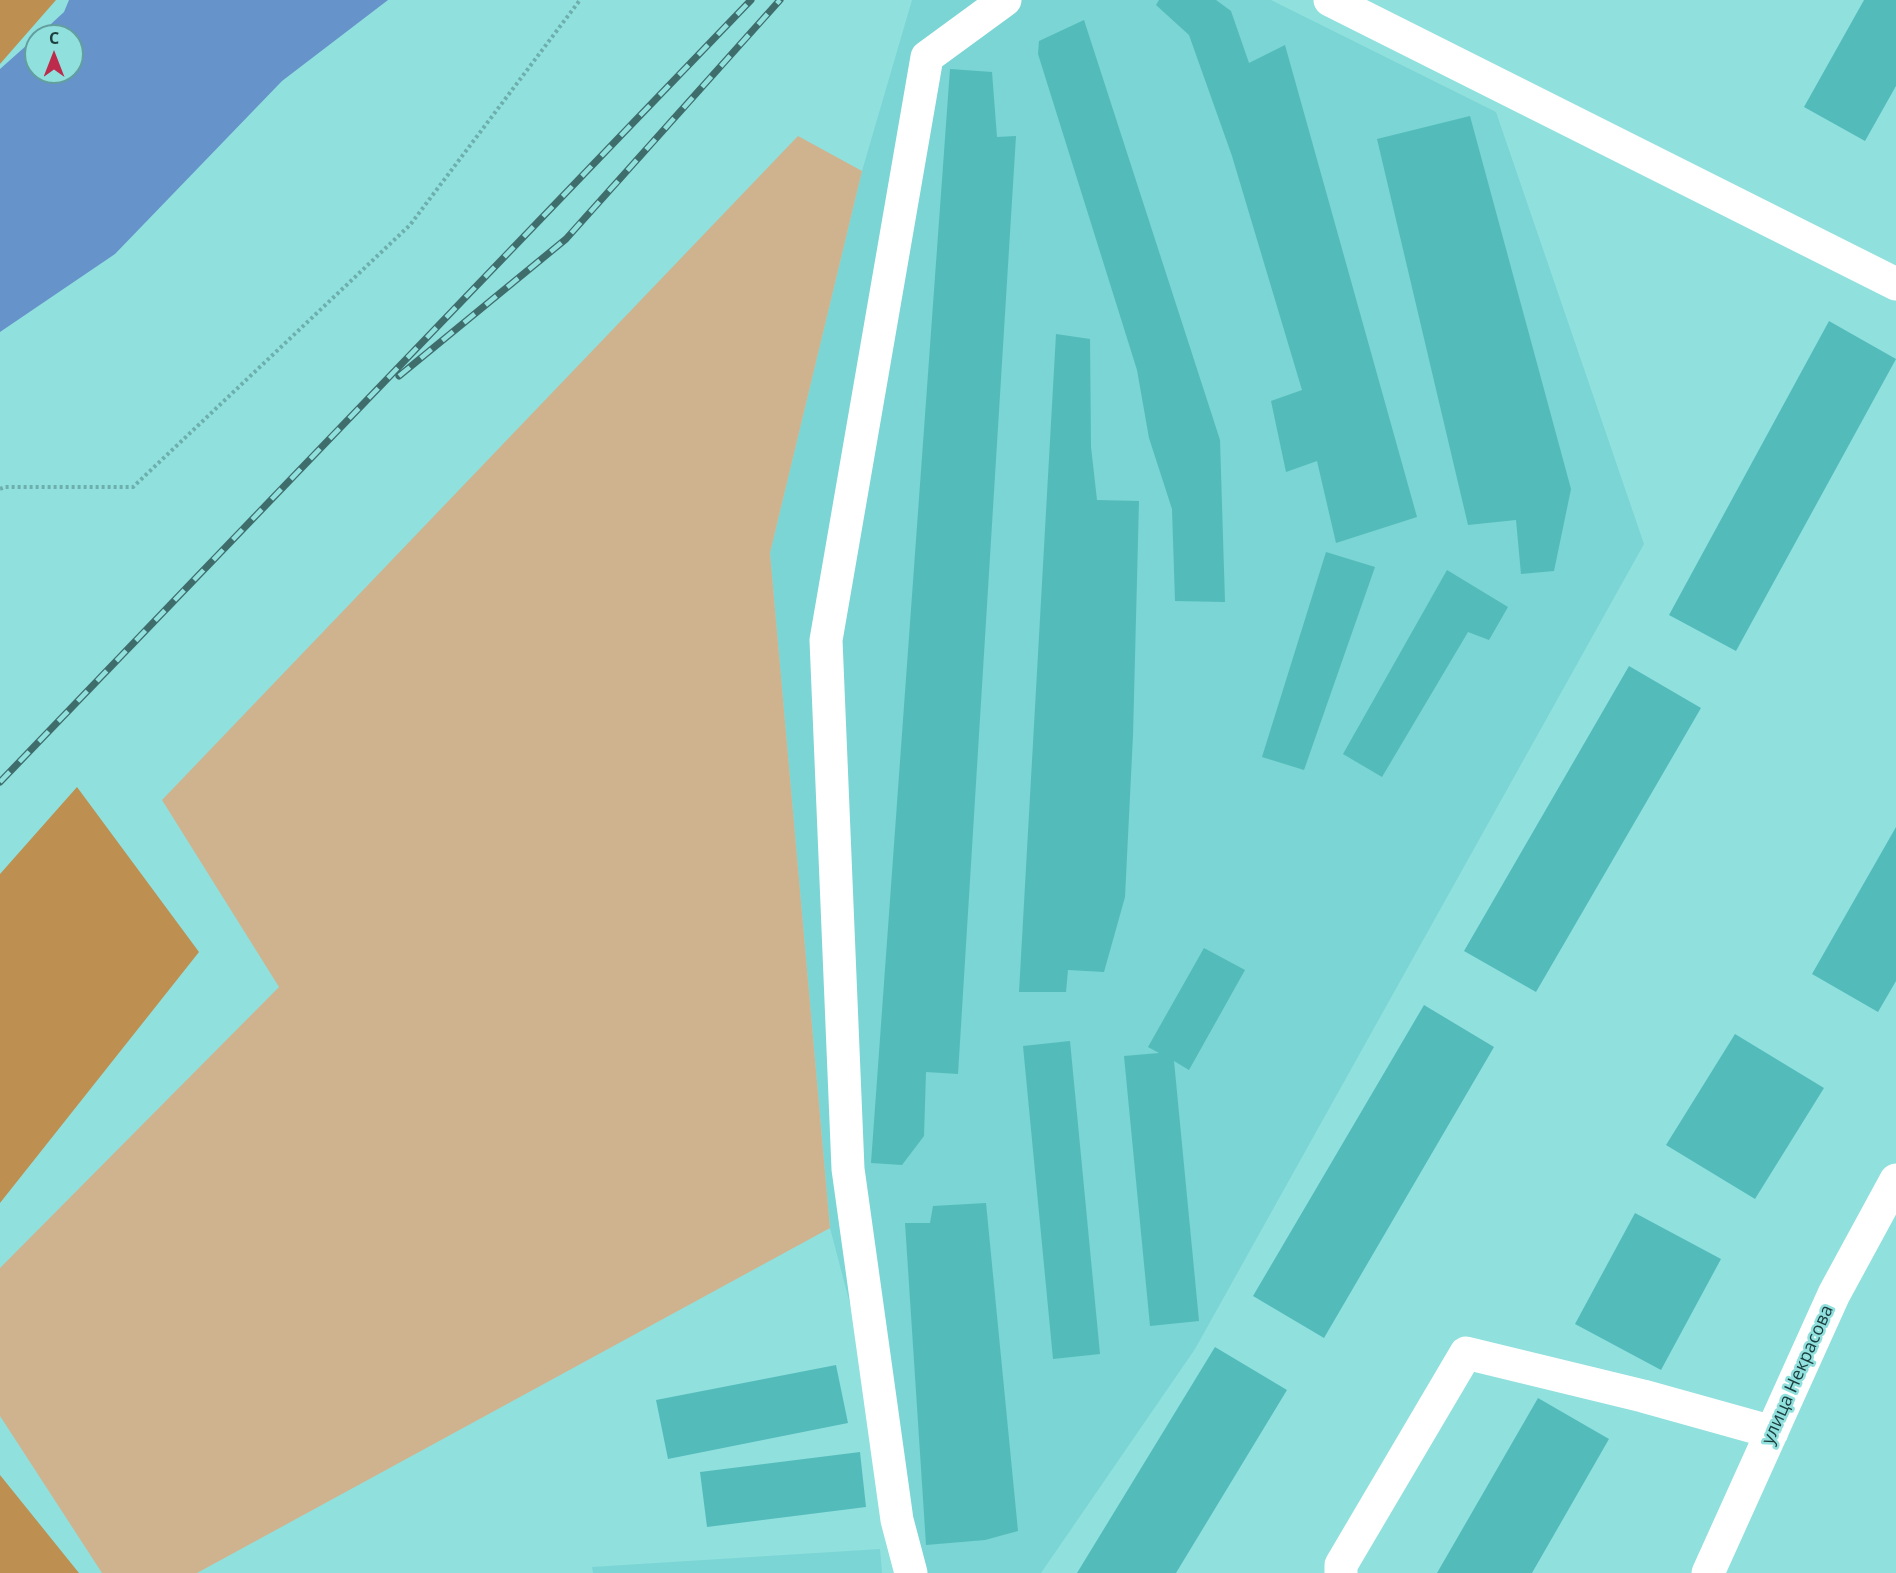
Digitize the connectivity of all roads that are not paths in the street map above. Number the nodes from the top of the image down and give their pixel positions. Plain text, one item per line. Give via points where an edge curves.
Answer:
1 (1005, 0) edge
2 (1330, 0) edge
3 (1896, 284) edge
4 (1896, 1180) edge
5 (1772, 1432) junction
6 (911, 1573) edge
7 (1341, 1573) edge
8 (1708, 1573) edge

1 - 6 street via 927,57 826,639 848,1169 897,1520
2 - 3 street
4 - 5 street, улица Некрасова via 1834,1294
5 - 7 street via 1466,1353 1341,1565
5 - 8 street, улица Некрасова

